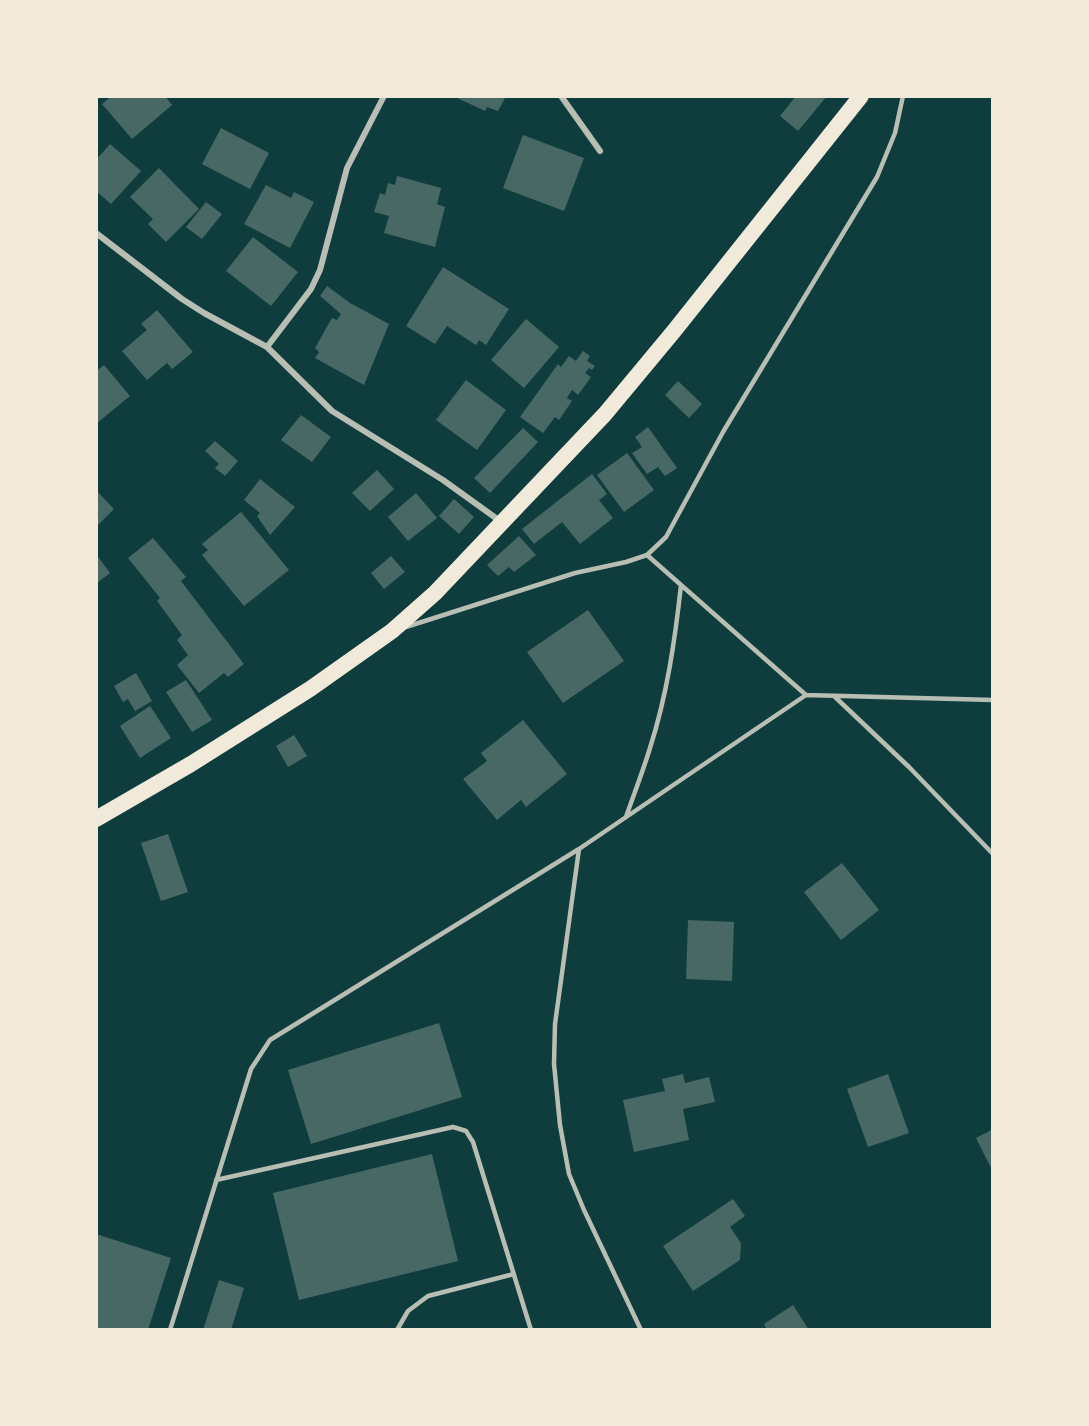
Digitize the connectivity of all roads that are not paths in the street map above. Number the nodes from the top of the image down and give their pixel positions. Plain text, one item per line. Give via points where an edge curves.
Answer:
1 (384, 96) edge
2 (561, 96) edge
3 (861, 96) edge
4 (903, 96) edge
5 (600, 151) dead end
6 (96, 233) edge
7 (267, 347) junction
8 (503, 523) junction
9 (647, 555) junction
10 (681, 585) junction
11 (392, 632) junction
12 (806, 695) junction
13 (834, 696) junction
14 (993, 700) edge
15 (626, 817) junction
16 (96, 819) edge
17 (579, 849) junction
18 (993, 854) edge
19 (216, 1180) junction
20 (514, 1274) junction
21 (170, 1330) edge
22 (397, 1330) edge
23 (531, 1330) edge
24 (641, 1330) edge

1 - 7 street via 347,168 320,270 311,289
2 - 5 street
3 - 8 highway via 605,414
4 - 9 lane via 895,133 877,177 723,432 666,537
6 - 7 street via 182,299
7 - 8 street via 332,411 443,480
8 - 11 highway
9 - 10 lane
9 - 11 lane via 575,573
10 - 12 lane
10 - 15 lane via 674,647 662,702
11 - 16 highway via 310,689
12 - 13 lane
12 - 15 lane
13 - 14 lane
13 - 18 lane
15 - 17 lane
17 - 19 lane via 270,1040 251,1069
17 - 24 lane via 555,1024 560,1125 569,1174
19 - 20 lane via 453,1127 466,1131 473,1142
19 - 21 lane
20 - 22 lane via 428,1296 408,1311
20 - 23 lane

